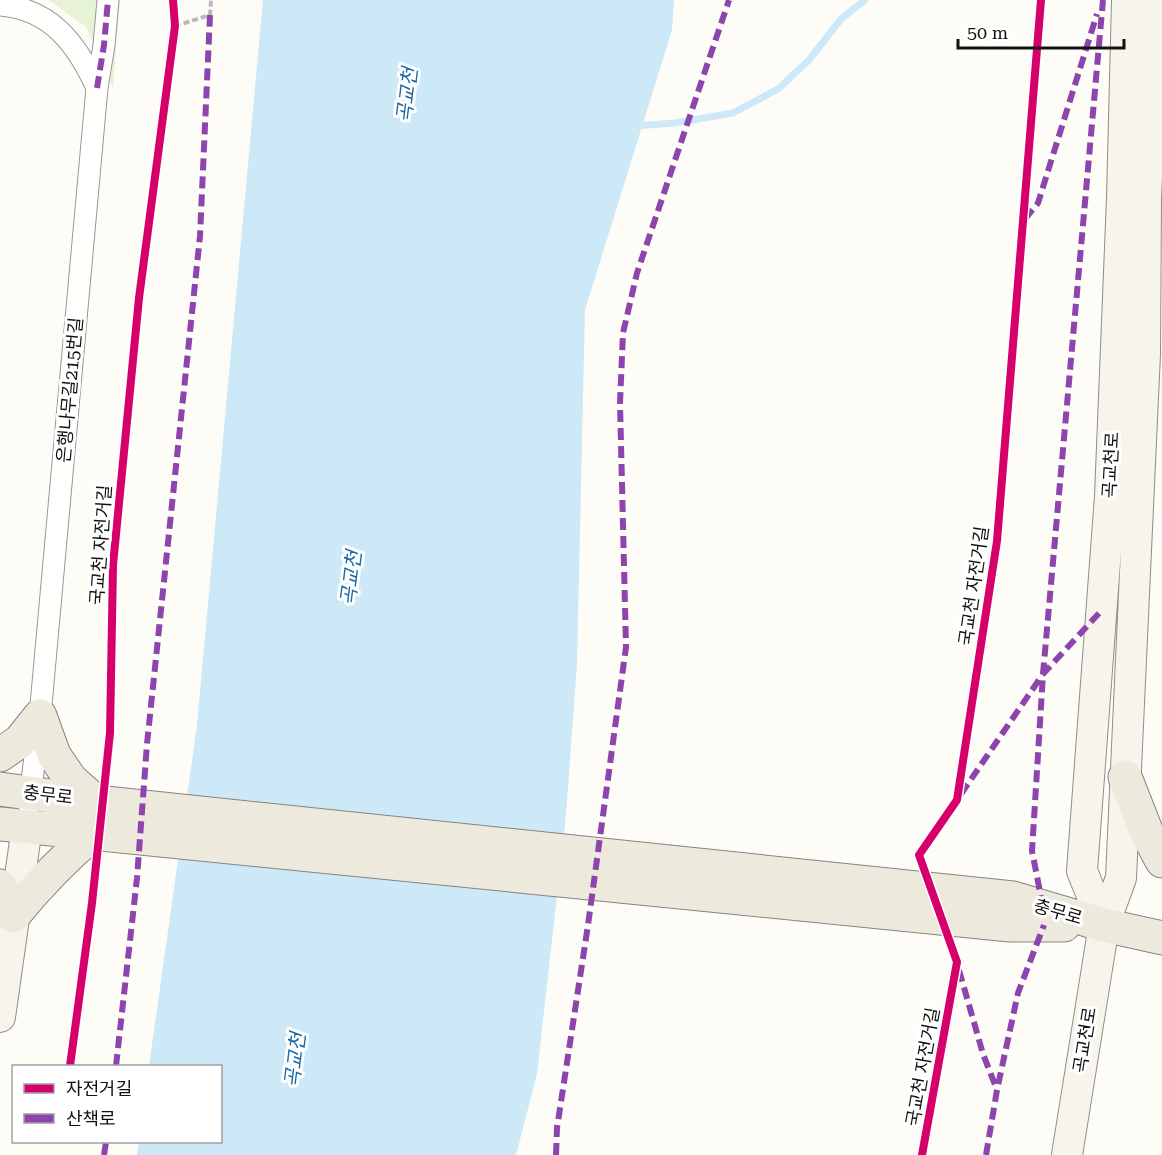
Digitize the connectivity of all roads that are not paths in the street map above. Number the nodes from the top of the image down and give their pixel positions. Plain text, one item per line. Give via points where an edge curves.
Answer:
1 (108, 0) edge
2 (1126, 0) edge
3 (1154, 0) edge
4 (0, 5) edge
5 (97, 88) junction
6 (1143, 199) edge
7 (40, 716) junction
8 (0, 755) edge
9 (1125, 777) junction
10 (15, 791) edge
11 (95, 817) junction
12 (13, 825) edge
13 (1162, 861) edge
14 (7, 901) edge
15 (1104, 925) junction
16 (1162, 938) edge
17 (0, 1017) edge
18 (1067, 1155) edge

1 - 5 street, 은행나무길215번길
2 - 6 main road, 곡교천로
3 - 6 main road, 곡교천로
4 - 5 street via 18,6 52,23 81,56
5 - 7 street, 은행나무길215번길
6 - 9 main road, 곡교천로 via 1145,354
6 - 15 main road, 곡교천로 via 1110,496 1082,871
7 - 8 main road via 20,741
7 - 10 street, 은행나무길215번길
7 - 11 main road via 54,755
9 - 13 main road
9 - 15 main road, 곡교천로 via 1121,878
10 - 11 main road, 충무로
10 - 12 street, 은행나무길215번길
11 - 12 main road, 충무로
11 - 14 main road via 46,877
11 - 15 main road, 충무로 via 1011,912
12 - 14 main road
14 - 17 main road
15 - 16 main road, 충무로
15 - 18 main road, 곡교천로

